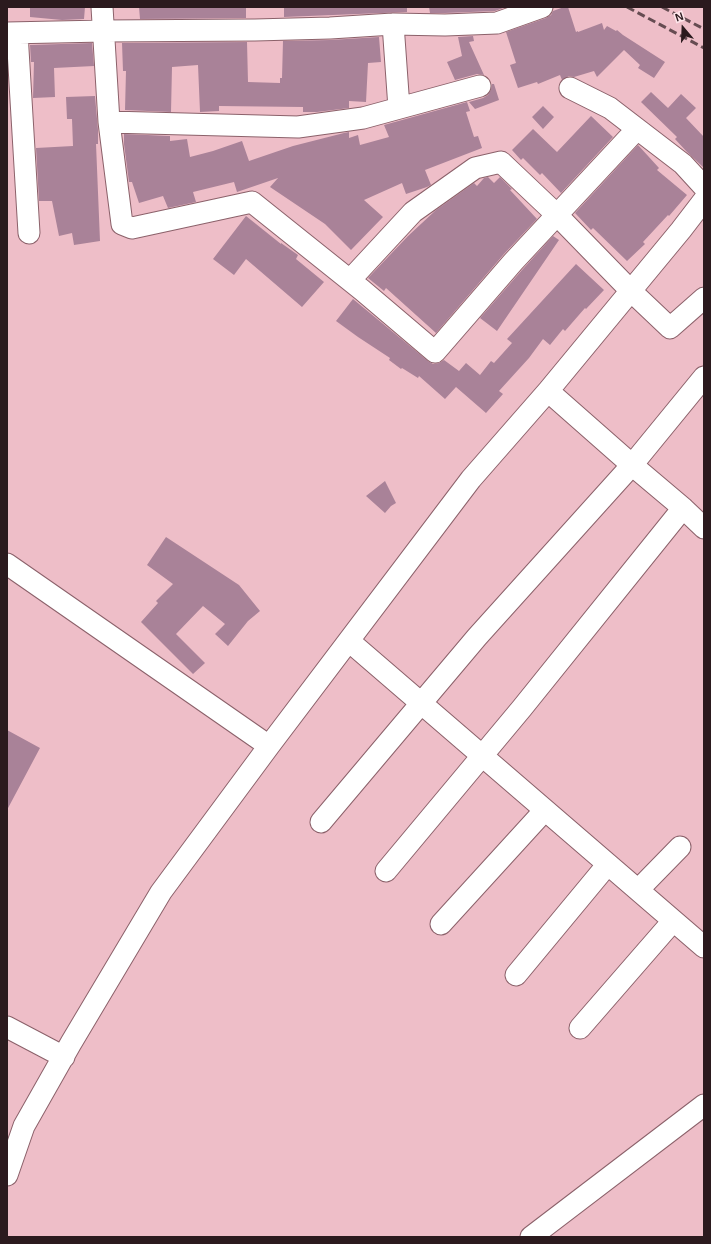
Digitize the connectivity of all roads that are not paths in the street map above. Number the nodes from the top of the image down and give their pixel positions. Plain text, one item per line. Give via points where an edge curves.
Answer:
1 (102, 7) edge
2 (542, 7) edge
3 (393, 24) junction
4 (104, 31) junction
5 (12, 33) edge
6 (480, 86) dead end
7 (570, 88) dead end
8 (399, 108) junction
9 (110, 122) junction
10 (637, 129) junction
11 (704, 187) edge
12 (704, 200) edge
13 (557, 215) junction
14 (29, 233) dead end
15 (350, 280) junction
16 (630, 291) junction
17 (704, 298) edge
18 (704, 377) edge
19 (548, 391) junction
20 (632, 465) junction
21 (683, 508) junction
22 (704, 528) edge
23 (7, 564) edge
24 (349, 641) junction
25 (421, 703) junction
26 (269, 746) junction
27 (483, 756) junction
28 (545, 810) junction
29 (321, 822) dead end
30 (680, 848) dead end
31 (608, 864) junction
32 (386, 871) dead end
33 (638, 890) junction
34 (674, 921) junction
35 (441, 924) dead end
36 (704, 947) edge
37 (516, 974) dead end
38 (7, 1027) edge
39 (580, 1028) dead end
40 (64, 1057) junction
41 (704, 1106) edge
42 (11, 1156) edge
43 (7, 1176) edge
44 (531, 1237) edge

1 - 4 street
2 - 3 street via 497,23
3 - 4 street via 255,30
3 - 8 street
4 - 5 street
4 - 9 street
5 - 14 street
6 - 8 street
7 - 10 street via 610,108
8 - 9 street via 363,118 298,126
9 - 15 street via 122,224 132,228 252,202
10 - 11 street via 683,164
10 - 13 street
12 - 16 street
13 - 15 street via 501,162 475,168 413,212
13 - 15 street via 435,352
13 - 16 street
16 - 17 street via 670,328
16 - 19 street
18 - 20 street
19 - 20 street
19 - 24 street via 471,478
20 - 21 street
20 - 25 street
21 - 22 street
21 - 27 street
23 - 26 street
24 - 25 street
24 - 26 street
25 - 27 street
25 - 29 street
26 - 40 street via 161,892
27 - 28 street
27 - 32 street
28 - 31 street
28 - 35 street
30 - 33 street
31 - 33 street
31 - 37 street
33 - 34 street
34 - 36 street
34 - 39 street
38 - 40 street
40 - 42 street via 24,1126
41 - 44 street
42 - 43 street

